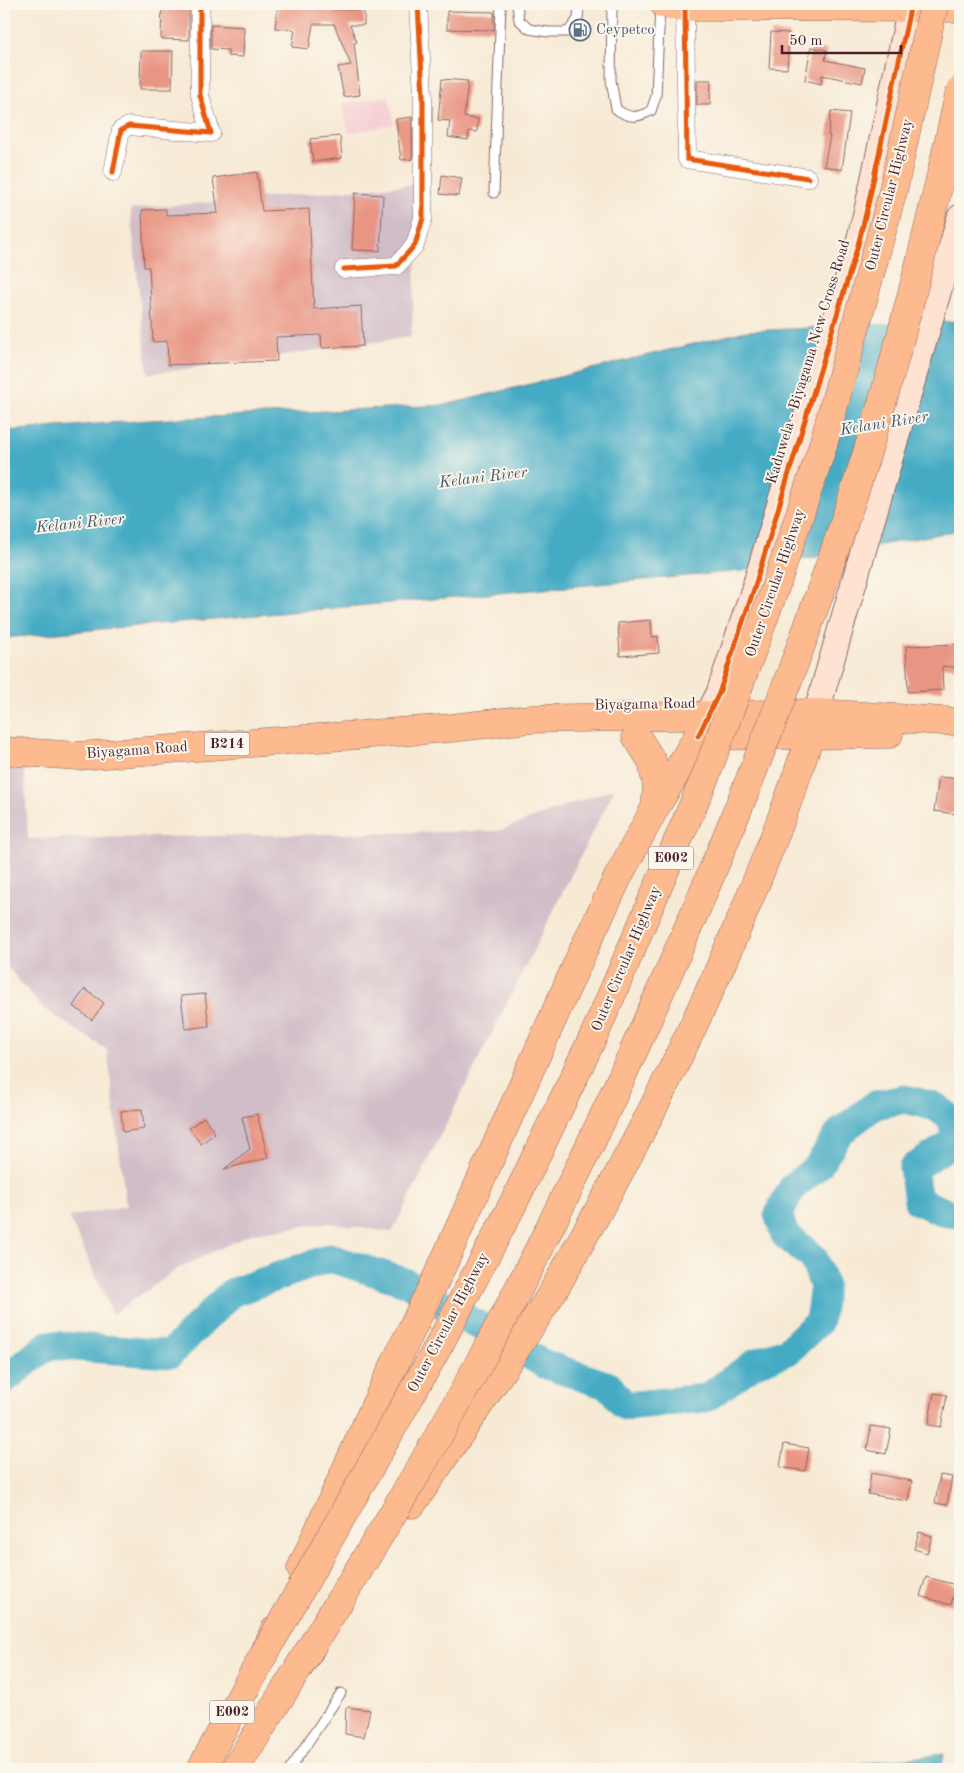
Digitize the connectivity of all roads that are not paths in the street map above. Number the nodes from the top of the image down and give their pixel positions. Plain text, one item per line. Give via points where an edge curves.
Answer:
1 (200, 4) edge
2 (418, 4) edge
3 (501, 4) edge
4 (517, 4) edge
5 (578, 4) edge
6 (612, 4) edge
7 (670, 5) edge
8 (918, 5) edge
9 (960, 8) edge
10 (960, 90) edge
11 (113, 172) dead end
12 (808, 178) dead end
13 (494, 193) dead end
14 (960, 217) edge
15 (344, 269) dead end
16 (960, 722) edge
17 (813, 724) junction
18 (703, 726) junction
19 (451, 728) junction
20 (960, 729) edge
21 (636, 736) junction
22 (4, 751) edge
23 (655, 808) junction
24 (264, 1654) junction
25 (297, 1670) junction
26 (341, 1693) dead end
27 (200, 1769) edge
28 (235, 1769) edge
29 (290, 1769) edge

1 - 11 street via 200,95 211,134 129,126 121,130
2 - 15 street via 423,95 423,218 415,245 396,266
3 - 13 lane
4 - 5 lane via 519,20 529,29 568,32 578,19
6 - 7 lane via 611,80 616,109 625,115 639,117 651,111 656,96
7 - 8 main road
7 - 12 street via 687,159
8 - 9 main road
8 - 18 street, Kaduwela - Biyagama New Cross Road via 858,245 754,589 719,693
8 - 24 main road, Outer Circular Highway / E002, bridge via 893,191 823,445 775,588 706,775 600,1022 515,1200 438,1347
10 - 25 main road, E002, bridge via 923,252 866,455 786,690 728,837 641,1037 553,1222 478,1366
14 - 17 street
16 - 17 main road, Biyagama Road / B214
17 - 18 main road, Biyagama Road / B214
17 - 20 main road, Biyagama Road / B214 via 905,734
17 - 25 main road, bridge via 764,863 713,985 620,1173 553,1291 451,1447
18 - 19 main road, Biyagama Road / B214 via 530,719
18 - 21 main road, Biyagama Road / B214
18 - 23 main road
19 - 21 main road, Biyagama Road / B214 via 532,736
19 - 22 main road, Biyagama Road / B214 via 79,756
21 - 23 main road via 652,761
23 - 24 main road, bridge via 587,942
24 - 27 main road, Outer Circular Highway / E002
25 - 28 main road, E002
26 - 29 lane

